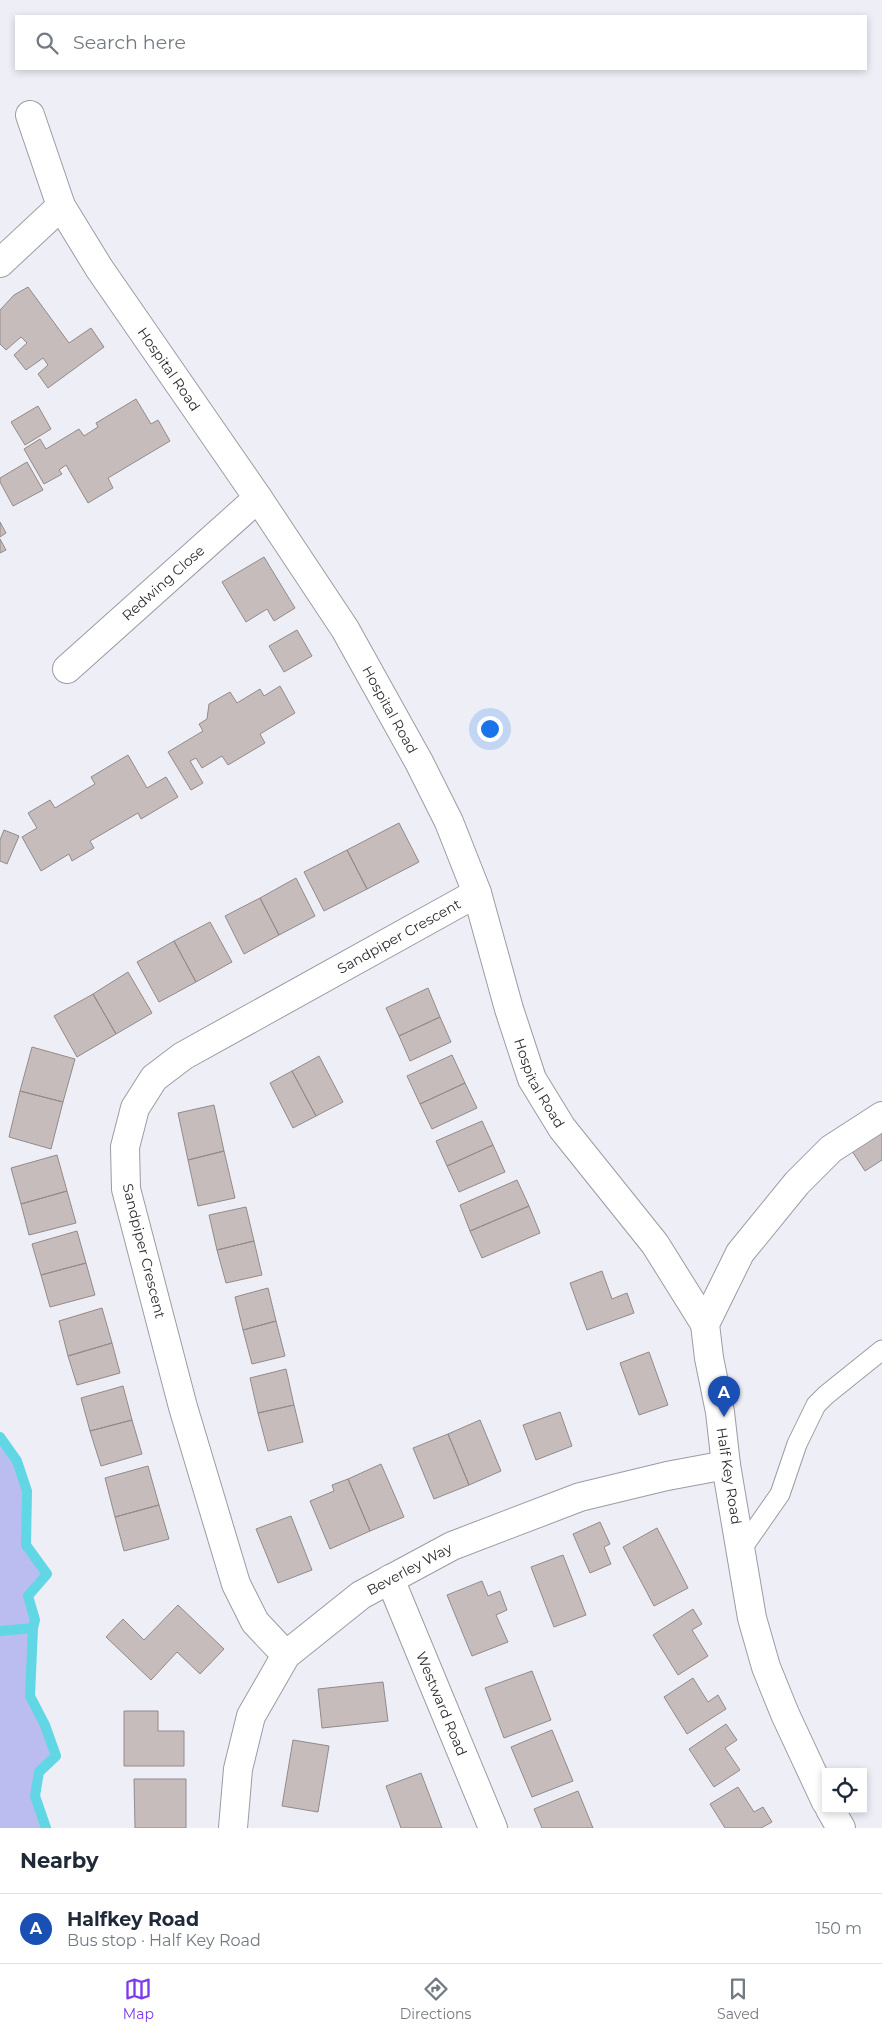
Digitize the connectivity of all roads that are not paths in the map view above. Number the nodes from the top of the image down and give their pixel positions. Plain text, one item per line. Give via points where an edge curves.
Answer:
1 (30, 115) dead end
2 (61, 206) junction
3 (0, 263) edge
4 (258, 498) junction
5 (67, 669) dead end
6 (478, 893) junction
7 (882, 1116) edge
8 (705, 1324) junction
9 (882, 1350) edge
10 (726, 1465) junction
11 (741, 1550) junction
12 (390, 1579) junction
13 (286, 1655) junction
14 (822, 1793) edge
15 (832, 1813) edge
16 (233, 1828) edge
17 (493, 1828) edge
18 (841, 1828) edge

1 - 2 street, Hospital Road
2 - 3 street
2 - 4 street, Hospital Road via 104,276
4 - 5 street, Redwing Close
4 - 6 street, Hospital Road via 345,629 419,762 449,822
6 - 8 street, Hospital Road via 509,1009 532,1079 562,1128 655,1244
6 - 13 street, Sandpiper Crescent via 182,1056 154,1078 135,1108 125,1147 128,1199 183,1407 236,1584 255,1622
7 - 8 street via 831,1150 798,1183 740,1253
8 - 10 street, Half Key Road
9 - 11 lane via 816,1405 797,1444 780,1494
10 - 11 street, Half Key Road
10 - 12 street, Beverley Way via 580,1497 452,1546
11 - 14 street, Half Key Road via 752,1618 766,1667
12 - 13 street, Beverley Way via 361,1595
12 - 17 street, Westward Road
13 - 16 street, Beverley Way via 251,1716 238,1769
15 - 18 street

